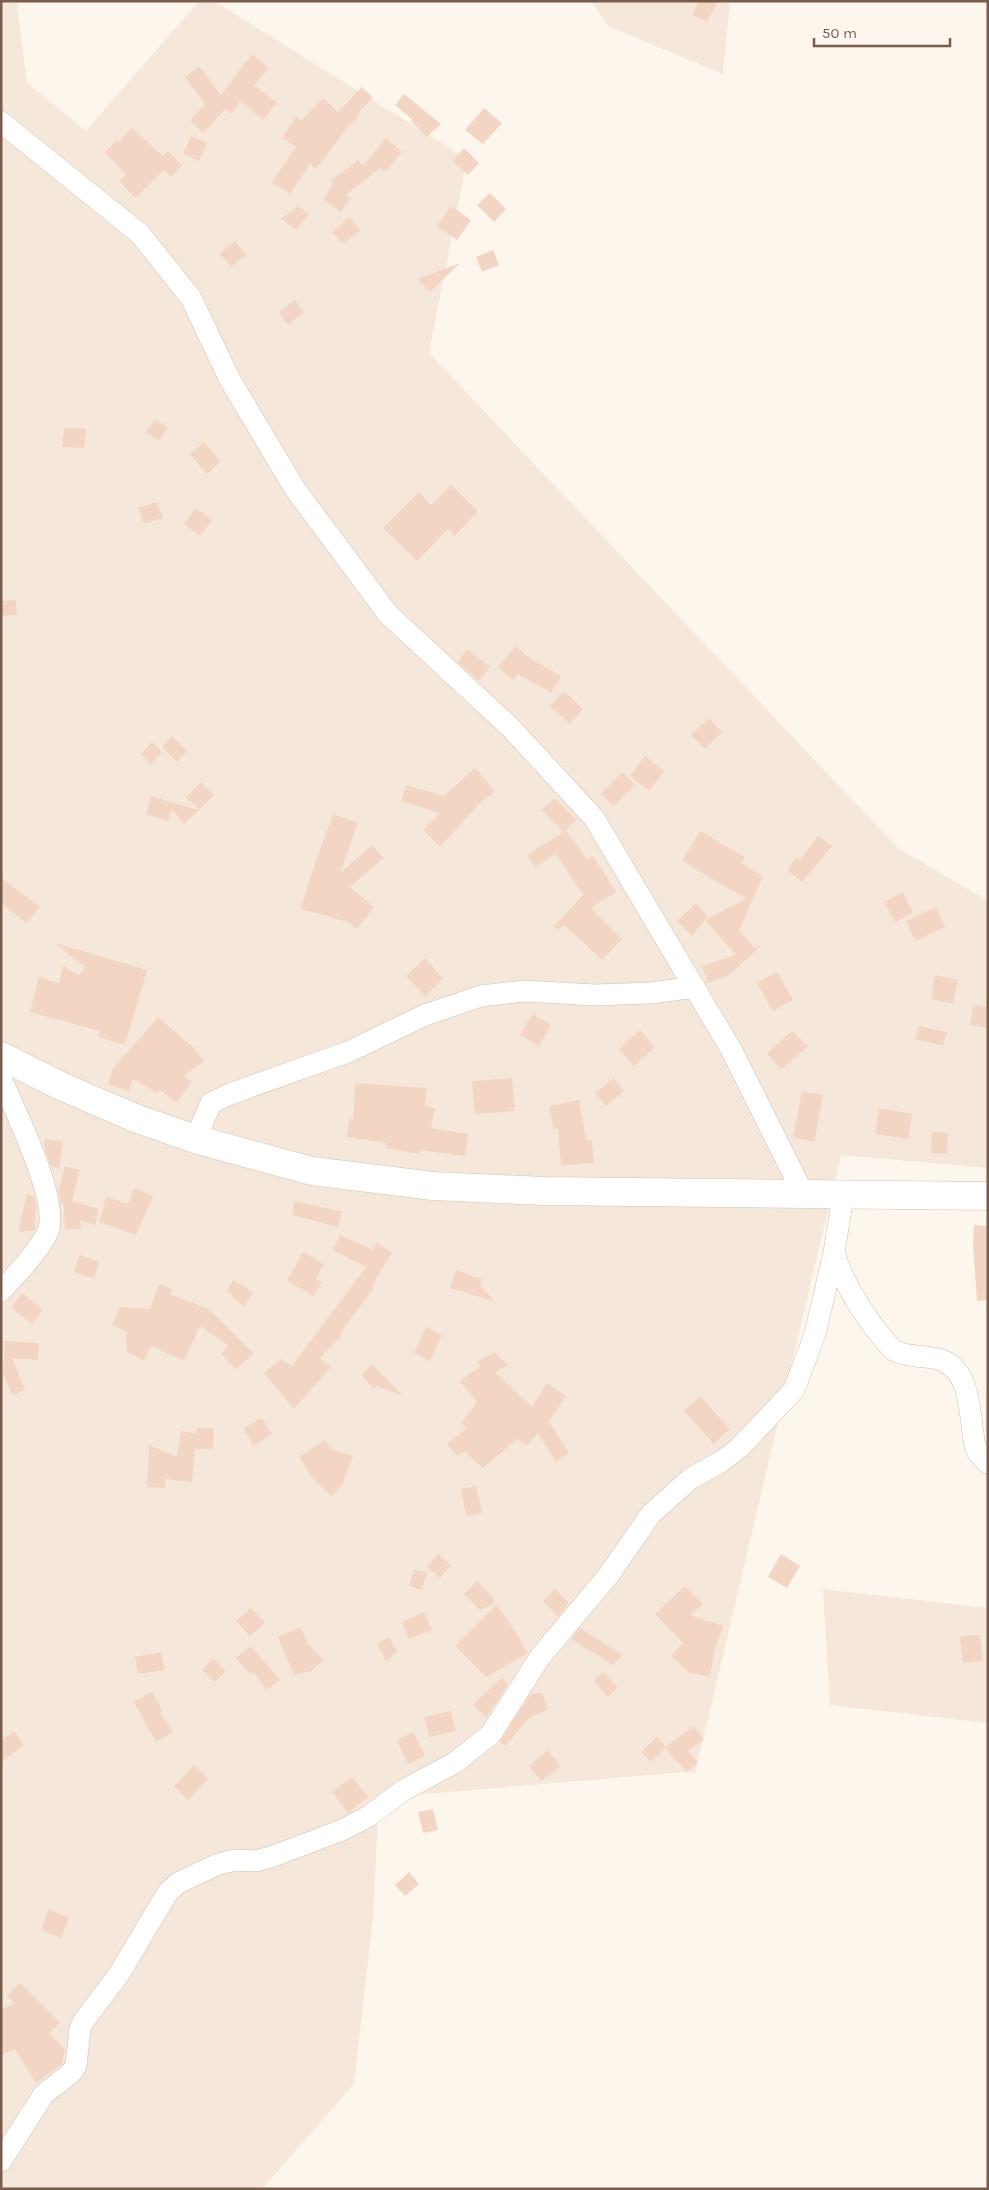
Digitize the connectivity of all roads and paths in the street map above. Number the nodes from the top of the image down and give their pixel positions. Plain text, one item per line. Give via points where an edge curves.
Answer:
1 (1, 122) edge
2 (695, 987) junction
3 (1, 1056) edge
4 (1, 1079) edge
5 (198, 1140) junction
6 (804, 1195) junction
7 (843, 1196) junction
8 (988, 1196) edge
9 (834, 1253) junction
10 (1, 1291) edge
11 (988, 1463) edge
12 (1, 2161) edge

1 - 2 street via 140,234 192,298 230,380 295,489 388,614 510,726 594,818
2 - 5 street via 651,994 524,991 482,996 425,1015 348,1052 212,1103
2 - 6 street via 732,1051
3 - 5 main road via 135,1118
4 - 10 street via 48,1196 52,1217 47,1233
5 - 6 main road via 312,1171 433,1186
6 - 7 main road
7 - 8 main road
7 - 9 street
9 - 11 street via 852,1296 893,1350 903,1355 949,1362 957,1371 965,1386 975,1446
9 - 12 street via 814,1334 794,1390 739,1448 690,1479 652,1514 608,1576 540,1657 491,1734 456,1762 404,1790 369,1816 342,1830 271,1857 216,1865 178,1883 168,1892 119,1974 83,2022 76,2066 44,2094

